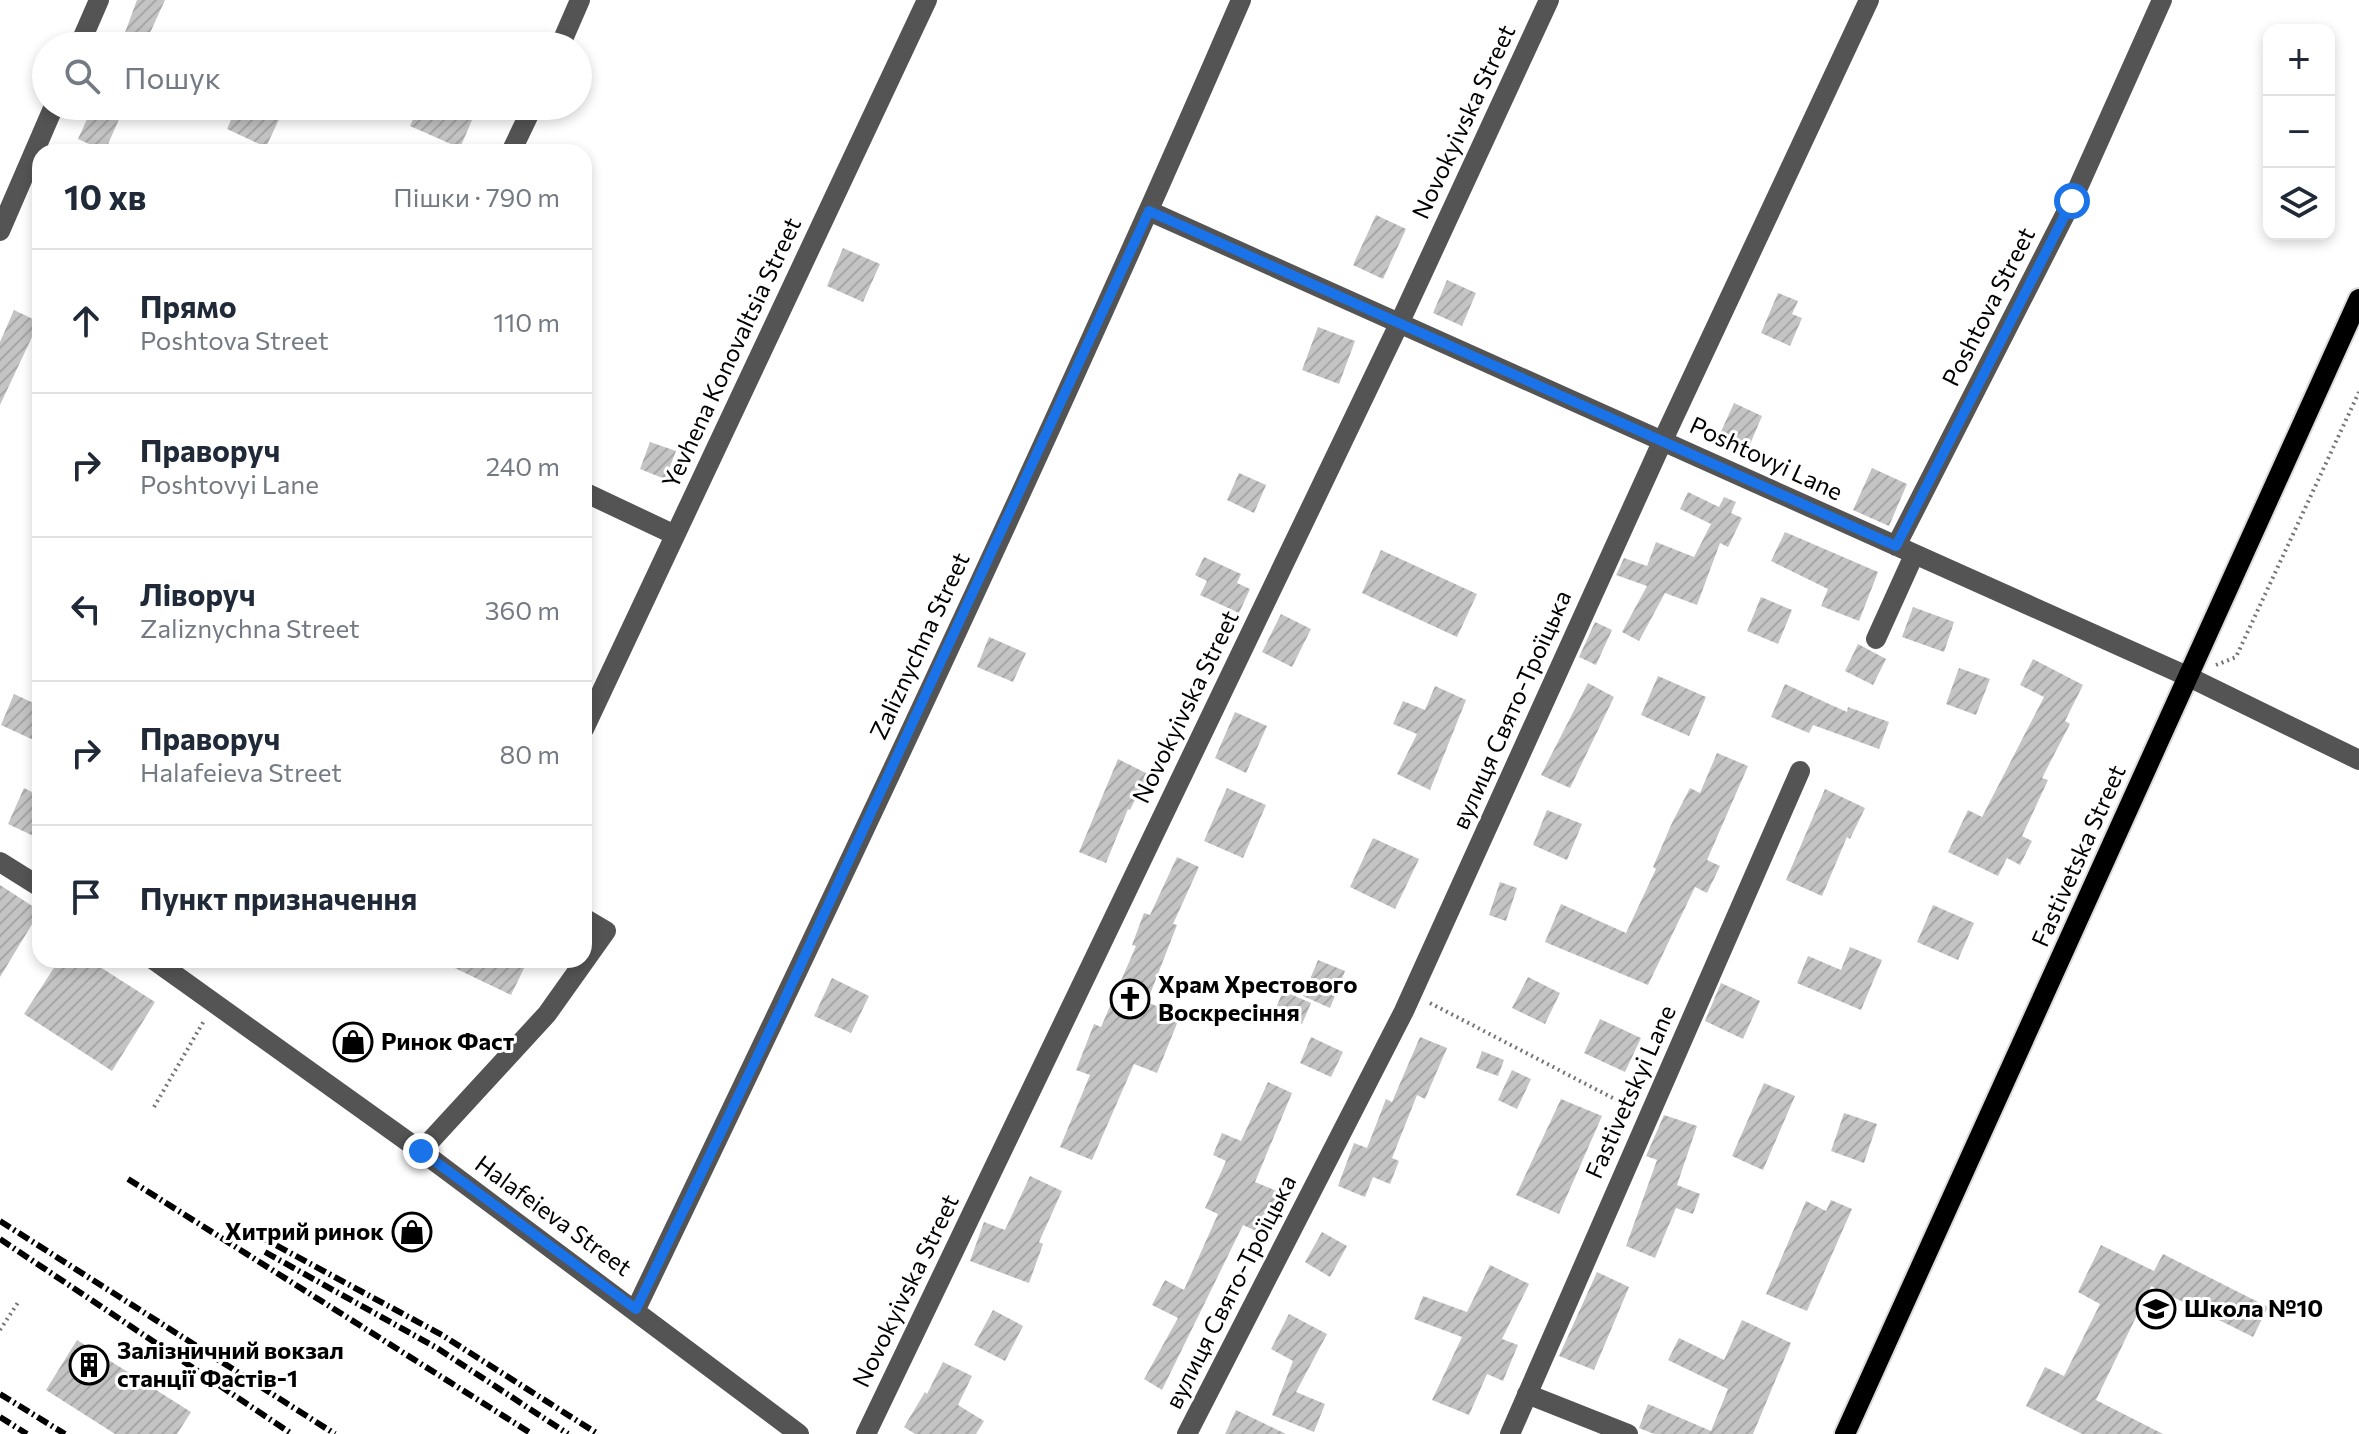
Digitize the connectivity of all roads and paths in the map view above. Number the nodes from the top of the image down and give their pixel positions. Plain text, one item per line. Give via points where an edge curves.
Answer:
1 (99, 0) edge
2 (580, 0) edge
3 (927, 0) edge
4 (1241, 0) edge
5 (1549, 0) edge
6 (1869, 0) edge
7 (2162, 0) edge
8 (85, 32) edge
9 (566, 32) edge
10 (48, 120) edge
11 (526, 120) edge
12 (38, 144) edge
13 (515, 144) edge
14 (32, 157) edge
15 (1149, 211) junction
16 (0, 231) edge
17 (2359, 299) edge
18 (1399, 324) junction
19 (2359, 392) edge
20 (1663, 440) junction
21 (592, 496) edge
22 (675, 535) junction
23 (1905, 550) junction
24 (1876, 639) dead end
25 (2189, 677) junction
26 (592, 712) edge
27 (2359, 760) edge
28 (1800, 771) dead end
29 (0, 862) edge
30 (32, 882) edge
31 (592, 923) edge
32 (592, 951) edge
33 (165, 968) edge
34 (580, 968) edge
35 (1412, 994) junction
36 (215, 1003) junction
37 (154, 1107) dead end
38 (1648, 1116) junction
39 (421, 1151) junction
40 (19, 1301) dead end
41 (636, 1309) junction
42 (0, 1330) edge
43 (1527, 1394) junction
44 (799, 1434) edge
45 (866, 1434) edge
46 (1187, 1434) edge
47 (1510, 1434) edge
48 (1628, 1434) edge
49 (1845, 1434) edge

1 - 8 street
2 - 9 street
3 - 22 street, Yevhena Konovaltsia Street
4 - 15 street, Zaliznychna Street
5 - 18 street, Novokyivska Street
6 - 20 street, вулиця Свято-Троїцька
7 - 23 street, Poshtova Street
10 - 12 street
11 - 13 street
14 - 16 street
15 - 18 street, Poshtovyi Lane
15 - 41 street, Zaliznychna Street
17 - 25 main road, Fastivetska Street
18 - 20 street, Poshtovyi Lane
18 - 45 street, Novokyivska Street
19 - 25 path via 2236,657
20 - 23 street, Poshtovyi Lane
20 - 35 street, вулиця Свято-Троїцька
21 - 22 street
22 - 26 street, Yevhena Konovaltsia Street
23 - 24 street, Poshtova Street
23 - 25 street, Poshtovyi Lane
25 - 27 street, Poshtovyi Lane
25 - 49 main road, Fastivetska Street
28 - 38 street, Fastivetskyi Lane
29 - 30 street
31 - 32 street via 606,931
33 - 36 street, Halafeieva Street
34 - 39 street via 547,1014
35 - 38 path
35 - 46 street, вулиця Свято-Троїцька
36 - 37 path
36 - 39 street, Halafeieva Street
38 - 43 street, Fastivetskyi Lane
39 - 41 street, Halafeieva Street
40 - 42 path
41 - 44 street, Halafeieva Street
43 - 47 street, Fastivetskyi Lane
43 - 48 street

